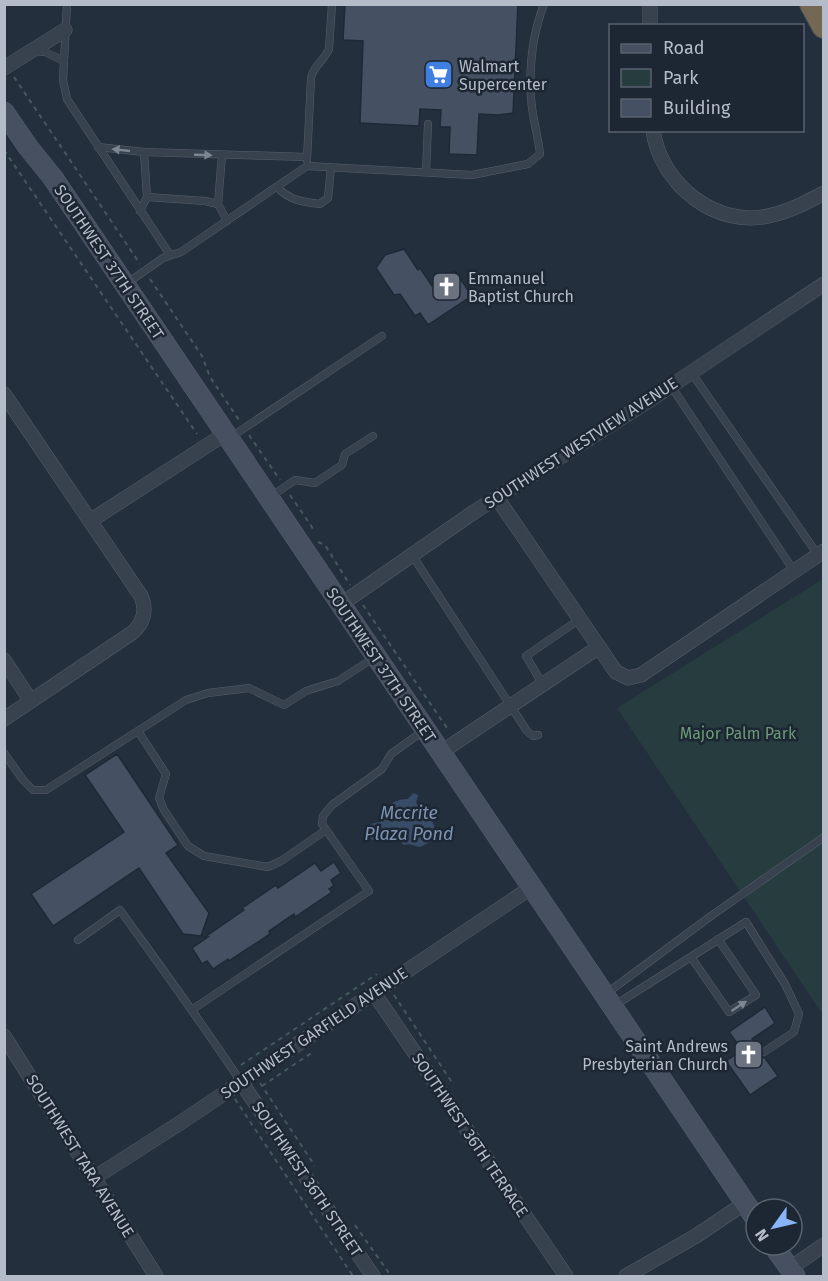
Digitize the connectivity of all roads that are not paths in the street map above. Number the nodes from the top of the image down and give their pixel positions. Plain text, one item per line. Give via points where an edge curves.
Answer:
1 (67, 4) edge
2 (332, 4) edge
3 (544, 4) edge
4 (650, 4) edge
5 (812, 4) edge
6 (650, 24) edge
7 (824, 26) edge
8 (65, 30) junction
9 (32, 51) junction
10 (64, 61) junction
11 (6, 67) edge
12 (4, 112) edge
13 (428, 124) dead end
14 (654, 132) edge
15 (98, 147) junction
16 (144, 152) junction
17 (222, 156) junction
18 (307, 158) junction
19 (307, 166) junction
20 (332, 168) junction
21 (426, 172) junction
22 (277, 187) junction
23 (824, 193) edge
24 (147, 197) junction
25 (218, 204) junction
26 (141, 211) junction
27 (227, 221) junction
28 (170, 255) junction
29 (824, 284) edge
30 (124, 285) junction
31 (382, 336) dead end
32 (691, 372) junction
33 (671, 386) junction
34 (4, 394) edge
35 (9, 410) edge
36 (233, 433) junction
37 (373, 436) dead end
38 (276, 492) junction
39 (497, 498) junction
40 (90, 521) junction
41 (821, 553) edge
42 (412, 555) junction
43 (794, 571) junction
44 (348, 599) junction
45 (580, 619) junction
46 (600, 647) junction
47 (375, 657) junction
48 (4, 660) edge
49 (543, 685) junction
50 (32, 701) junction
51 (511, 706) junction
52 (4, 719) edge
53 (138, 730) junction
54 (425, 730) junction
55 (538, 735) dead end
56 (4, 753) edge
57 (440, 753) junction
58 (326, 830) junction
59 (824, 837) edge
60 (532, 887) junction
61 (718, 939) junction
62 (78, 940) dead end
63 (691, 957) junction
64 (374, 993) junction
65 (609, 1000) junction
66 (193, 1009) junction
67 (4, 1036) edge
68 (764, 1052) dead end
69 (241, 1082) junction
70 (94, 1178) junction
71 (744, 1201) edge
72 (744, 1214) edge
73 (824, 1245) edge
74 (781, 1257) edge
75 (792, 1273) edge
76 (631, 1275) edge
77 (156, 1276) edge
78 (373, 1276) edge
79 (566, 1276) edge

1 - 8 lane
2 - 18 lane via 329,50 310,78
3 - 21 lane via 531,65 531,99 540,154 528,164 472,175
4 - 6 street
5 - 7 highway
8 - 9 street
8 - 10 lane
9 - 10 lane
9 - 11 street
10 - 15 lane via 67,99
12 - 30 main road, SOUTHWEST 37TH STREET
13 - 21 lane
14 - 23 street via 663,163 673,178 685,191 716,210 746,217 772,215
16 -> 15 lane
15 - 26 lane
16 -> 17 lane
16 - 24 lane
17 - 18 lane
17 - 25 lane
18 - 19 lane
19 - 20 lane
19 - 22 lane
20 - 21 lane
20 - 22 lane via 328,198 320,204 286,196
22 - 27 lane
24 - 25 lane
24 - 26 lane
25 - 27 lane
26 - 28 lane
27 - 28 lane via 181,252
28 - 30 lane
29 - 32 street, SOUTHWEST WESTVIEW AVENUE
30 - 36 main road, SOUTHWEST 37TH STREET
31 - 36 lane
32 - 33 street, SOUTHWEST WESTVIEW AVENUE
32 - 41 lane
33 - 39 street, SOUTHWEST WESTVIEW AVENUE
33 - 43 lane
34 - 35 street
35 - 40 street
36 - 38 main road, SOUTHWEST 37TH STREET
36 - 40 street
37 - 38 lane via 345,454 342,465 315,483 295,480
38 - 44 main road, SOUTHWEST 37TH STREET
39 - 42 street, SOUTHWEST WESTVIEW AVENUE
39 - 45 street
40 - 50 street via 141,596 144,616 132,633
41 - 43 street
42 - 44 street, SOUTHWEST WESTVIEW AVENUE
42 - 51 lane
43 - 46 street via 635,678 616,672
44 - 47 main road, SOUTHWEST 37TH STREET
45 - 46 street
45 - 49 lane via 525,656
46 - 49 street
47 - 53 lane via 338,681 284,705 249,688 208,693 186,700
47 - 54 main road, SOUTHWEST 37TH STREET
48 - 50 street
49 - 51 street
50 - 52 street
51 - 55 lane via 527,731
51 - 57 street
53 - 56 lane via 46,790 33,790
53 - 58 lane via 166,774 159,798 164,810 188,846 204,856 268,867
54 - 57 main road, SOUTHWEST 37TH STREET
54 - 58 lane via 332,805 323,816
57 - 60 main road, SOUTHWEST 37TH STREET
58 - 66 lane via 369,891
59 - 65 lane via 711,916
60 - 64 street, SOUTHWEST GARFIELD AVENUE
60 - 65 main road, SOUTHWEST 37TH STREET
61 - 63 lane
63 -> 61 lane via 729,1012 756,995
61 - 68 lane via 746,922 799,1014 794,1032
62 - 66 lane via 120,910
63 - 65 lane
64 - 69 street, SOUTHWEST GARFIELD AVENUE
64 - 79 street, SOUTHWEST 36TH TERRACE
65 - 71 main road, SOUTHWEST 37TH STREET
66 - 69 lane
67 - 70 street, SOUTHWEST TARA AVENUE
69 - 70 street, SOUTHWEST GARFIELD AVENUE
69 - 78 street, SOUTHWEST 36TH STREET
70 - 77 street, SOUTHWEST TARA AVENUE
72 - 76 street via 696,1236
73 - 75 street
74 - 75 main road

